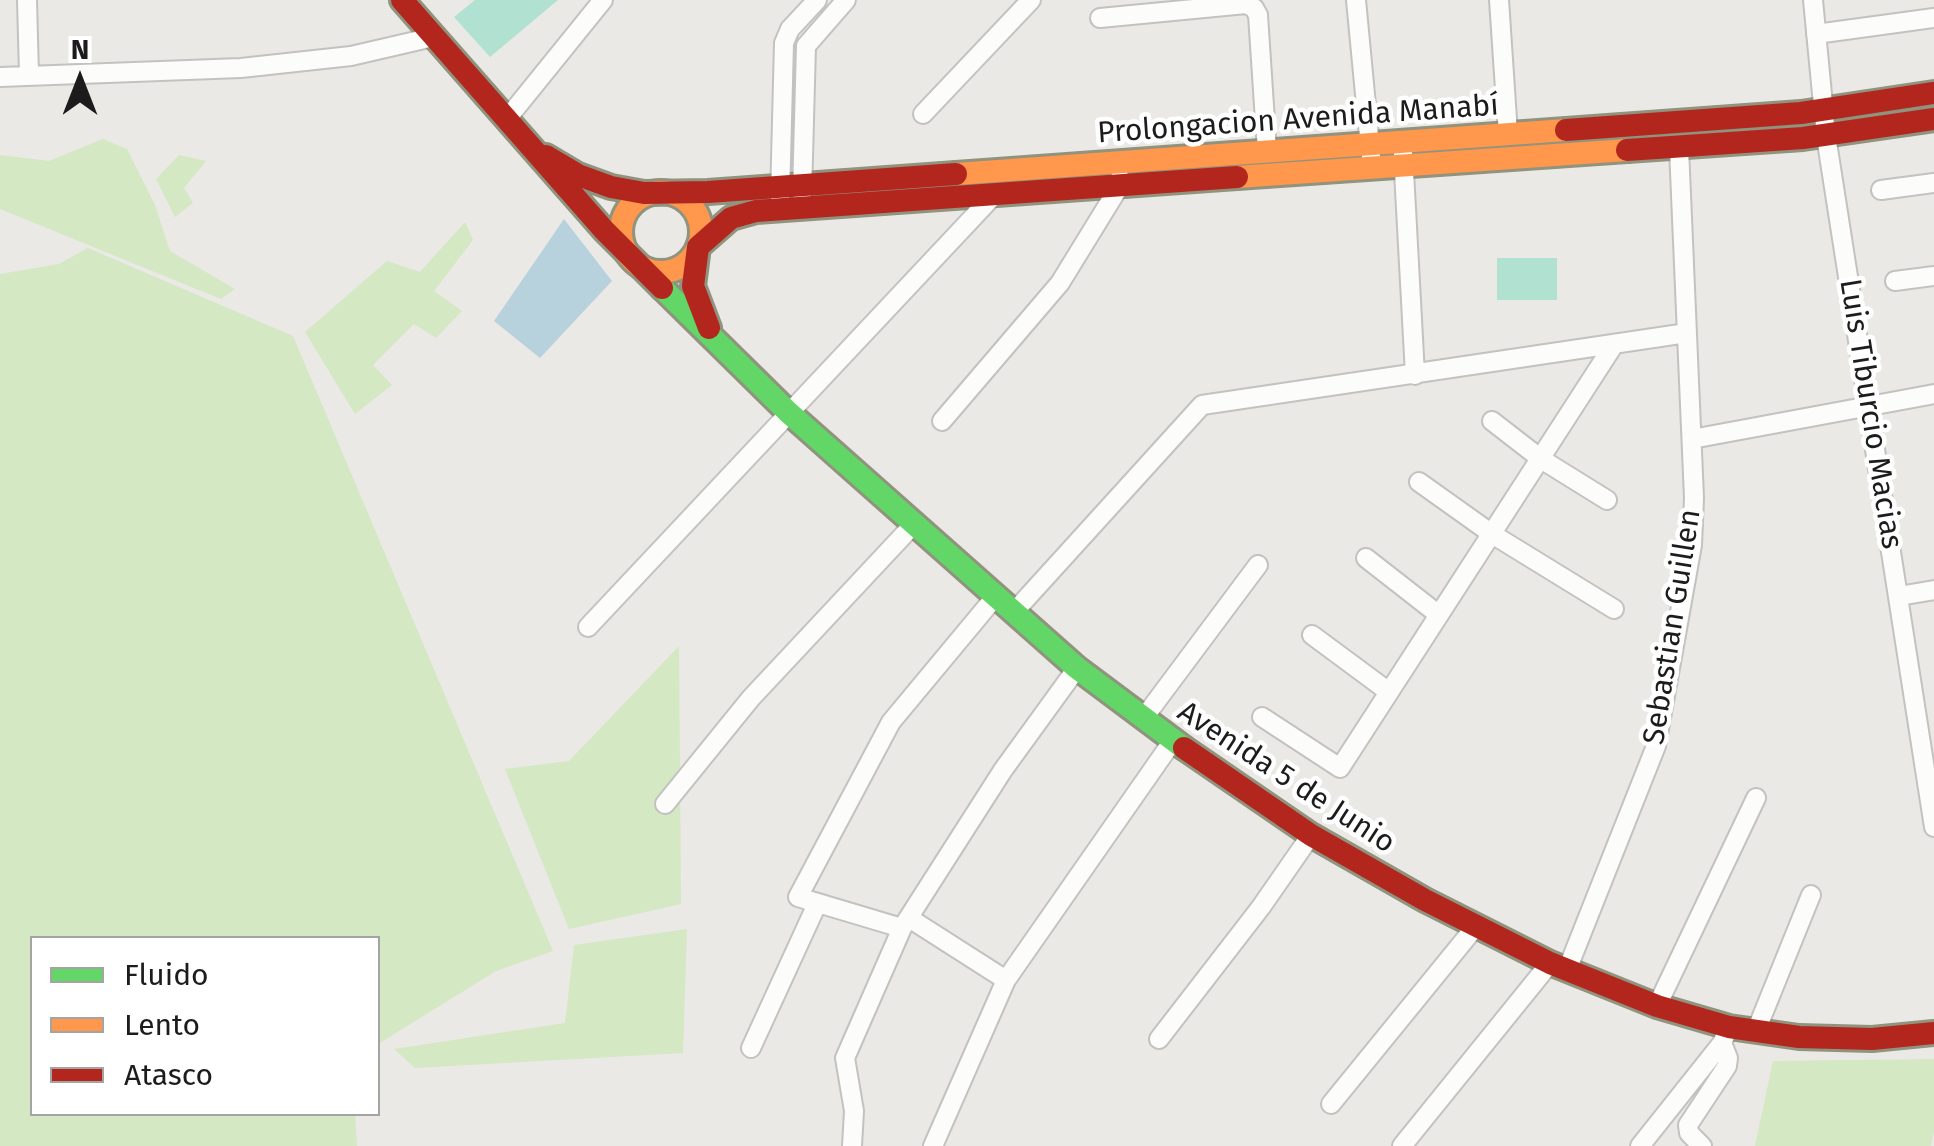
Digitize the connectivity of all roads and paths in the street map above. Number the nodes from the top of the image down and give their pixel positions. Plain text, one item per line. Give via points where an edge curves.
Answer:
1 (27, 0) edge
2 (402, 0) edge
3 (603, 0) edge
4 (817, 0) edge
5 (846, 0) edge
6 (1031, 0) edge
7 (1356, 0) edge
8 (1499, 0) edge
9 (1813, 0) edge
10 (1918, 0) edge
11 (1100, 18) dead end
12 (1927, 19) edge
13 (1816, 34) junction
14 (434, 38) junction
15 (0, 76) edge
16 (28, 76) junction
17 (1934, 93) edge
18 (1822, 110) junction
19 (923, 114) dead end
20 (1934, 119) edge
21 (506, 120) junction
22 (1508, 134) junction
23 (1826, 136) junction
24 (1402, 143) junction
25 (1679, 148) junction
26 (1267, 152) junction
27 (1371, 156) junction
28 (1121, 163) junction
29 (1404, 167) junction
30 (1934, 182) edge
31 (1120, 187) junction
32 (1881, 190) dead end
33 (660, 193) junction
34 (994, 196) junction
35 (791, 197) junction
36 (698, 247) junction
37 (633, 260) junction
38 (1934, 276) edge
39 (1895, 282) dead end
40 (1687, 333) junction
41 (717, 344) junction
42 (1612, 346) junction
43 (1414, 375) junction
44 (1934, 394) edge
45 (1870, 406) junction
46 (788, 412) junction
47 (942, 421) dead end
48 (1492, 421) dead end
49 (1692, 439) junction
50 (1541, 458) junction
51 (1419, 482) dead end
52 (1607, 500) dead end
53 (913, 525) junction
54 (1492, 534) junction
55 (1366, 558) dead end
56 (1258, 565) dead end
57 (1934, 590) edge
58 (1899, 596) junction
59 (994, 597) junction
60 (1614, 608) dead end
61 (1014, 612) junction
62 (1439, 615) junction
63 (588, 627) dead end
64 (1312, 635) dead end
65 (1077, 668) junction
66 (1389, 692) junction
67 (1262, 717) dead end
68 (1143, 719) junction
69 (1172, 742) junction
70 (1930, 773) edge
71 (1756, 798) dead end
72 (665, 804) dead end
73 (1934, 827) edge
74 (1311, 835) junction
75 (1811, 895) dead end
76 (817, 904) junction
77 (905, 923) junction
78 (1476, 926) junction
79 (1558, 966) junction
80 (1006, 980) junction
81 (1657, 1006) junction
82 (1756, 1032) junction
83 (1934, 1033) edge
84 (1726, 1035) junction
85 (1159, 1040) dead end
86 (751, 1048) dead end
87 (1331, 1104) dead end
88 (852, 1146) edge
89 (933, 1146) edge
90 (1402, 1146) edge
91 (1640, 1146) edge
92 (1702, 1146) edge

1 - 16 street
2 - 14 main road
3 - 21 street
4 - 35 street via 786,34
5 - 35 street via 806,46
6 - 19 street
7 - 27 street
8 - 22 street
9 - 13 street, Luis Tiburcio Macias
10 - 12 street
11 - 26 street via 1254,8
12 - 13 street
13 - 18 street, Luis Tiburcio Macias
14 - 16 street via 260,66
14 - 21 main road
15 - 16 street
17 - 18 main road, Prolongacion Avenida Manabí
18 - 22 main road, Prolongacion Avenida Manabí
18 - 23 street, Luis Tiburcio Macias
20 - 23 main road, Prolongacion Avenida Manabí
21 - 33 main road, Prolongacion Avenida Manabí via 578,175 612,188
21 - 37 main road, Avenida 5 de Junio
22 - 24 main road, Prolongacion Avenida Manabí
23 - 25 main road, Prolongacion Avenida Manabí
23 - 45 street, Luis Tiburcio Macias
24 - 27 main road, Prolongacion Avenida Manabí
24 - 29 street
25 - 29 main road, Prolongacion Avenida Manabí
25 - 40 street, Sebastian Guillen
26 - 27 main road, Prolongacion Avenida Manabí
26 - 28 main road, Prolongacion Avenida Manabí
27 - 29 main road, Prolongacion Avenida Manabí
27 - 31 main road, Prolongacion Avenida Manabí
28 - 31 street
28 - 35 main road, Prolongacion Avenida Manabí
29 - 43 street
30 - 32 street
31 - 34 main road, Prolongacion Avenida Manabí
31 - 47 street via 1060,283
33 - 35 main road, Prolongacion Avenida Manabí
33 - 36 main road via 682,199 695,212
33 - 37 main road via 638,200 622,222 622,240
34 - 35 main road, Prolongacion Avenida Manabí
34 - 46 street
35 - 36 main road, Prolongacion Avenida Manabí via 731,218
36 - 37 main road via 672,270 654,271
36 - 41 main road via 693,286
37 - 41 main road, Avenida 5 de Junio
38 - 39 street
40 - 42 street
40 - 49 street, Sebastian Guillen
41 - 46 main road, Avenida 5 de Junio
42 - 43 street
42 - 50 street
43 - 61 street via 1202,405
44 - 45 street
45 - 49 street
45 - 58 street, Luis Tiburcio Macias
46 - 53 main road, Avenida 5 de Junio
46 - 63 street
48 - 50 street
49 - 79 street, Sebastian Guillen via 1692,545 1660,731
50 - 52 street
50 - 54 street
51 - 54 street
53 - 59 main road, Avenida 5 de Junio
53 - 72 street via 751,698
54 - 60 street
54 - 62 street
55 - 62 street
56 - 68 street
57 - 58 street
58 - 70 street, Luis Tiburcio Macias
59 - 61 main road, Avenida 5 de Junio
59 - 76 street via 890,722 798,897
61 - 65 main road, Avenida 5 de Junio
62 - 66 street
64 - 66 street
65 - 68 main road, Avenida 5 de Junio
65 - 77 street
66 - 67 street via 1340,768
68 - 69 main road, Avenida 5 de Junio
69 - 74 main road, Avenida 5 de Junio
69 - 80 street
70 - 73 street, Luis Tiburcio Macias
71 - 81 street
74 - 78 main road, Avenida 5 de Junio
74 - 85 street
75 - 82 street
76 - 77 street
76 - 86 street
77 - 80 street
77 - 88 street via 845,1058
78 - 79 main road, Avenida 5 de Junio
78 - 87 street
79 - 81 main road, Avenida 5 de Junio
79 - 90 street, Sebastian Guillen
80 - 89 street
81 - 84 main road, Avenida 5 de Junio
82 - 83 main road, Avenida 5 de Junio via 1872,1039
82 - 84 main road, Avenida 5 de Junio
84 - 91 street
84 - 92 street via 1727,1066 1688,1125

